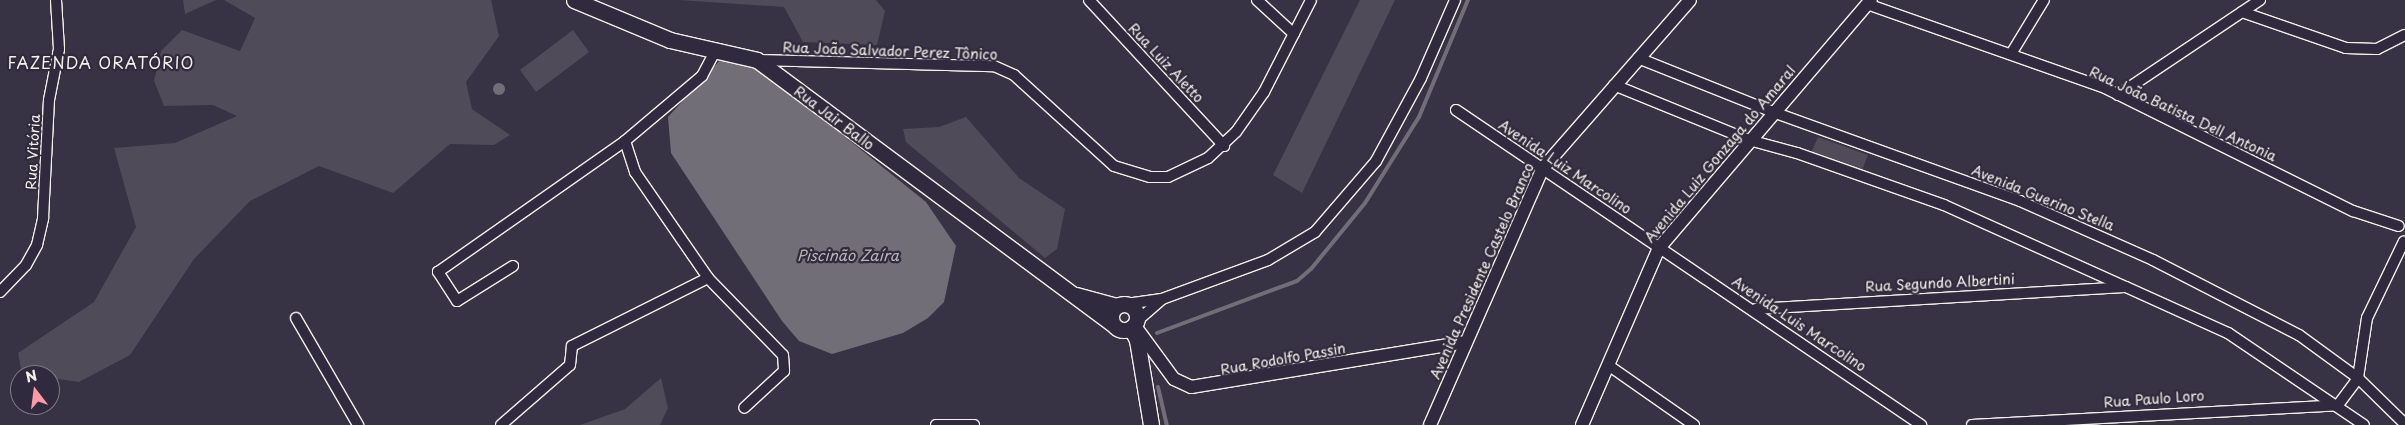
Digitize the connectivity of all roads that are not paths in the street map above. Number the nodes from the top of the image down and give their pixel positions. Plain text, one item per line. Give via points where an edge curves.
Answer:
1 (56, 0) edge
2 (574, 0) edge
3 (1089, 0) edge
4 (1257, 0) edge
5 (1311, 0) edge
6 (1455, 0) edge
7 (1690, 0) edge
8 (2044, 0) edge
9 (2260, 0) edge
10 (1869, 2) edge
11 (2242, 12) junction
12 (1294, 34) junction
13 (2405, 35) edge
14 (715, 52) junction
15 (2011, 54) junction
16 (1638, 58) junction
17 (757, 60) junction
18 (1614, 85) junction
19 (2118, 95) junction
20 (1456, 110) dead end
21 (1773, 112) junction
22 (1749, 140) junction
23 (625, 141) junction
24 (1224, 146) junction
25 (1543, 168) junction
26 (2402, 223) edge
27 (2405, 241) edge
28 (1659, 248) junction
29 (514, 266) dead end
30 (708, 278) junction
31 (2126, 287) junction
32 (0, 292) edge
33 (1065, 292) junction
34 (1162, 299) junction
35 (1121, 305) junction
36 (1756, 309) junction
37 (296, 318) dead end
38 (1127, 326) junction
39 (1465, 342) junction
40 (1608, 366) junction
41 (2358, 378) junction
42 (2338, 405) junction
43 (744, 408) dead end
44 (2405, 424) edge
45 (358, 425) edge
46 (501, 425) edge
47 (936, 425) edge
48 (974, 425) edge
49 (1151, 425) edge
50 (1430, 425) edge
51 (1582, 425) edge
52 (1694, 425) edge
53 (1922, 425) edge
54 (1972, 425) edge
55 (2364, 425) edge

1 - 32 street, Rua Vitória via 59,49 49,100 43,218 30,258
2 - 14 main road, Rua Jair Ballo via 629,27
3 - 24 street, Rua Luiz Aletto
4 - 12 street
5 - 12 street, Rua João Salvador Perez Tônico
6 - 34 street via 1421,78 1376,161 1334,213 1315,232 1268,260
7 - 16 street, Avenida Presidente Castelo Branco
8 - 15 street
9 - 11 street
10 - 15 street, Rua João Batista Dell Antonia
10 - 21 street, Avenida Luiz Gonzaga do Amaral
11 - 13 street via 2356,50 2377,49
11 - 19 street
12 - 24 street, Rua João Salvador Perez Tônico via 1264,92
14 - 17 main road, Rua Jair Ballo
14 - 23 street via 702,76
15 - 19 street, Rua João Batista Dell Antonia
16 - 18 street, Avenida Presidente Castelo Branco
16 - 21 street, Avenida Guerino Stella
17 - 24 street, Rua João Salvador Perez Tônico via 994,66 1027,86 1097,154 1114,166 1150,177 1168,177 1190,168
17 - 33 main road, Rua Jair Ballo
18 - 22 street
18 - 25 street, Avenida Presidente Castelo Branco
19 - 26 street, Rua João Batista Dell Antonia via 2353,211
20 - 25 street, Avenida Luiz Marcolino
21 - 22 street, Avenida Luiz Gonzaga do Amaral
21 - 41 street, Avenida Guerino Stella via 2095,233 2299,336
22 - 28 street, Avenida Luiz Gonzaga do Amaral
22 - 31 street via 1797,153 1944,206
23 - 29 street via 438,272 457,301
23 - 30 street via 635,172
25 - 28 street, Avenida Luiz Marcolino
25 - 39 street, Avenida Presidente Castelo Branco
26 - 27 street
27 - 41 street via 2367,318
28 - 36 street, Avenida Luis Marcolino
28 - 40 street, Avenida Luiz Gonzaga do Amaral
30 - 43 street via 772,342 785,362 784,372
30 - 46 street via 572,346 570,365
31 - 36 street, Rua Segundo Albertini
31 - 42 street via 2228,333
33 - 35 main road, Rua Jair Ballo
33 - 38 main road, Rua Jair Ballo
34 - 35 street
34 - 38 street
35 - 38 main road via 1136,312
35 - 38 main road via 1111,313
36 - 53 street, Avenida Luis Marcolino
37 - 45 street
38 - 39 street, Rua Rodolfo Passin via 1174,379 1191,388
38 - 49 main road via 1138,351
39 - 50 street, Avenida Presidente Castelo Branco
40 - 51 street, Avenida Luiz Gonzaga do Amaral
40 - 52 street
41 - 42 street
41 - 44 street, Avenida Guerino Stella
42 - 54 street, Rua Paulo Loro
42 - 55 street
47 - 48 street

